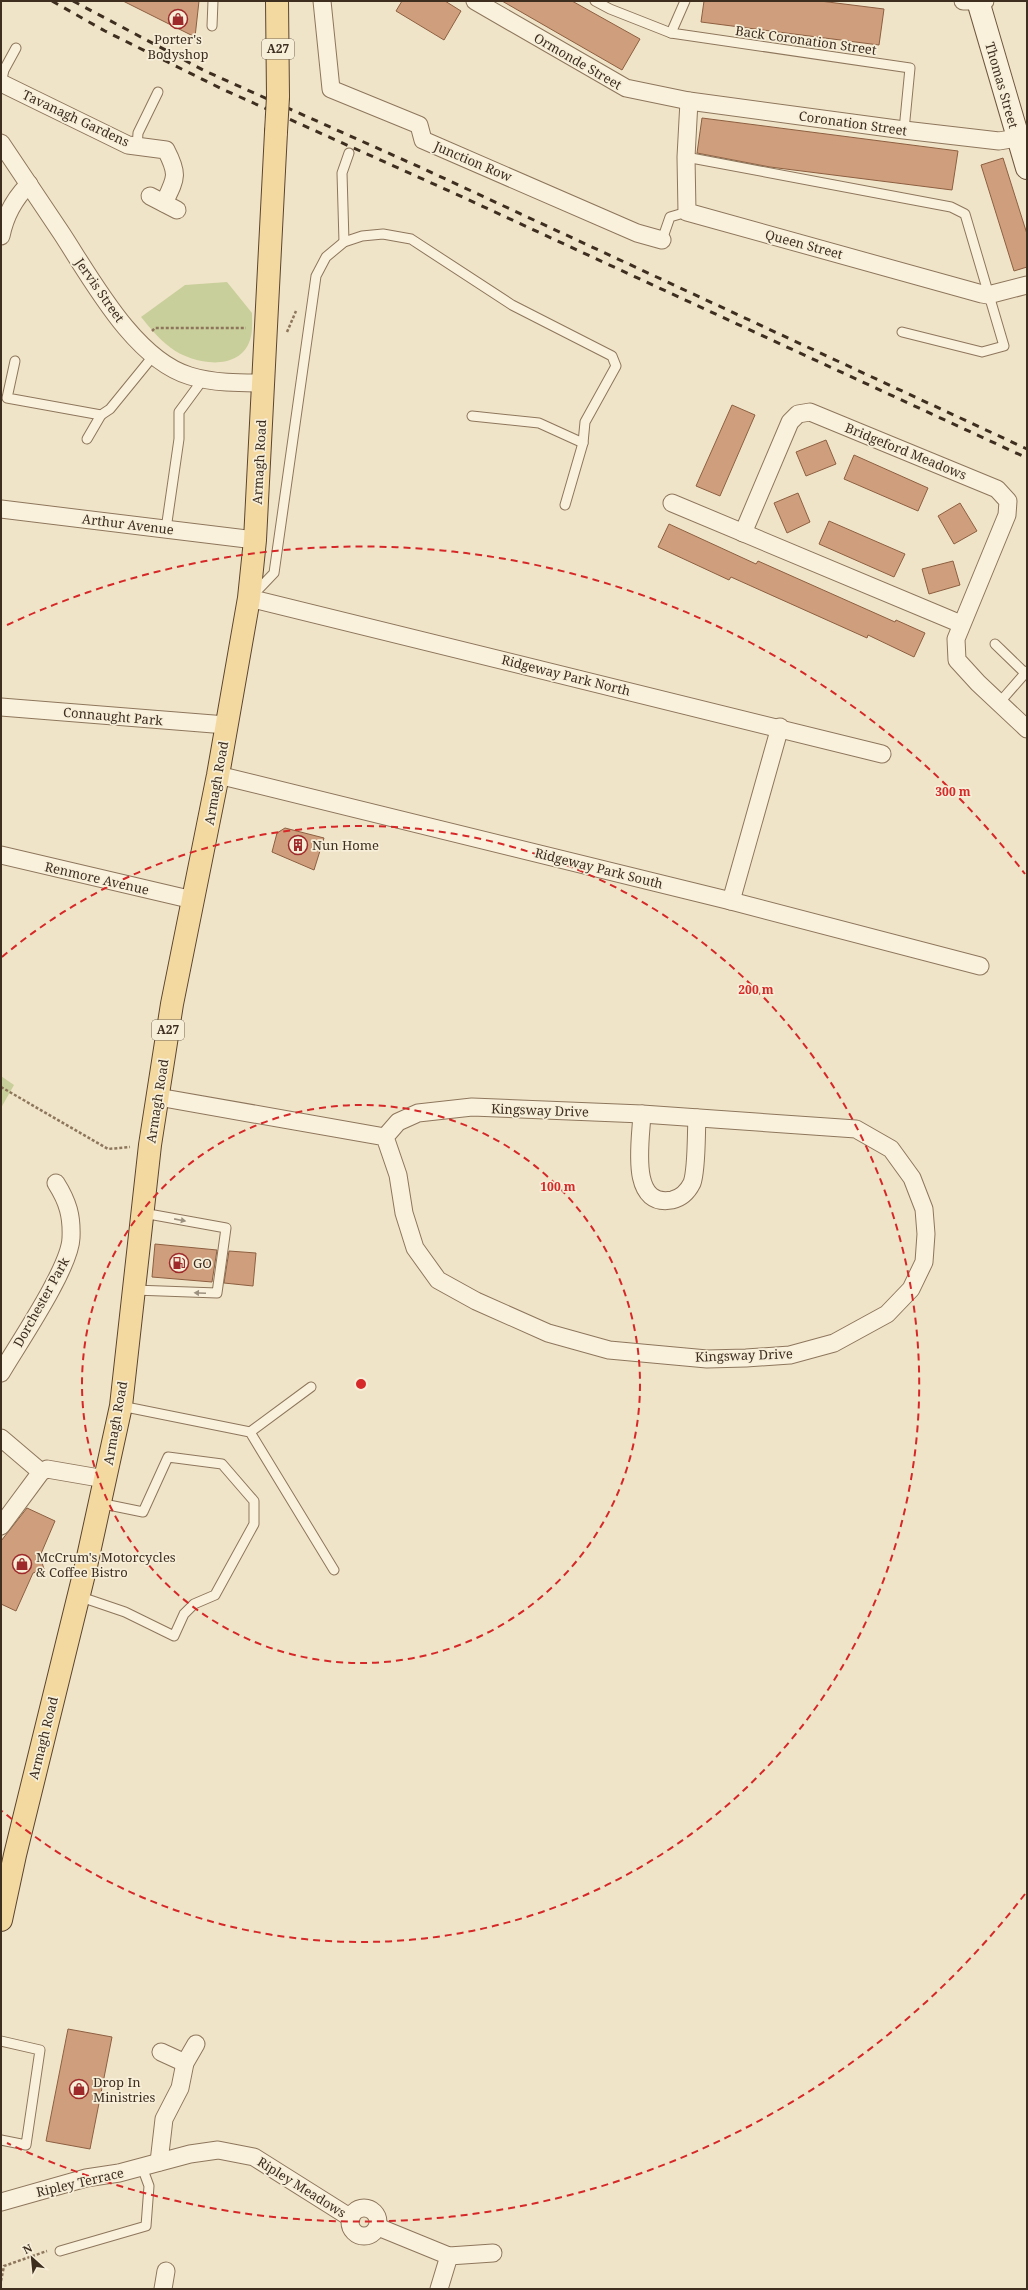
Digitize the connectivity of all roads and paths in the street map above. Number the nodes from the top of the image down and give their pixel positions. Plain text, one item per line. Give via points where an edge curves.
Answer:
1 (213, 1) edge
2 (277, 1) edge
3 (322, 1) edge
4 (475, 1) edge
5 (595, 1) edge
6 (685, 1) edge
7 (976, 1) edge
8 (212, 26) dead end
9 (671, 33) junction
10 (16, 48) dead end
11 (1, 83) edge
12 (158, 92) dead end
13 (689, 101) junction
14 (904, 130) junction
15 (1017, 138) junction
16 (1, 143) edge
17 (137, 146) junction
18 (349, 153) dead end
19 (686, 157) junction
20 (1027, 168) edge
21 (29, 184) junction
22 (164, 203) dead end
23 (687, 212) junction
24 (1, 236) edge
25 (662, 240) joint
26 (344, 242) junction
27 (1027, 286) edge
28 (988, 295) junction
29 (266, 328) junction
30 (902, 332) dead end
31 (141, 343) junction
32 (154, 355) junction
33 (15, 361) dead end
34 (204, 378) junction
35 (263, 383) junction
36 (101, 415) junction
37 (472, 416) dead end
38 (87, 439) dead end
39 (583, 443) junction
40 (672, 503) dead end
41 (565, 505) dead end
42 (1, 509) edge
43 (166, 529) junction
44 (744, 532) junction
45 (255, 540) junction
46 (249, 598) junction
47 (961, 624) junction
48 (995, 644) dead end
49 (1026, 672) edge
50 (1000, 703) junction
51 (1, 707) edge
52 (226, 725) junction
53 (780, 727) junction
54 (1027, 729) edge
55 (882, 754) dead end
56 (218, 775) junction
57 (1, 855) edge
58 (193, 900) junction
59 (731, 901) junction
60 (980, 966) dead end
61 (1, 1086) edge
62 (158, 1097) junction
63 (642, 1114) junction
64 (697, 1118) junction
65 (385, 1136) junction
66 (150, 1145) junction
67 (56, 1183) dead end
68 (142, 1212) junction
69 (134, 1290) junction
70 (1, 1373) edge
71 (311, 1387) dead end
72 (121, 1406) junction
73 (250, 1432) junction
74 (1, 1438) edge
75 (41, 1472) junction
76 (105, 1479) junction
77 (99, 1503) junction
78 (1, 1526) edge
79 (334, 1570) dead end
80 (78, 1596) junction
81 (1, 1920) edge
82 (1, 2042) edge
83 (196, 2044) dead end
84 (161, 2052) dead end
85 (185, 2063) junction
86 (1, 2140) edge
87 (159, 2162) junction
88 (142, 2167) junction
89 (1, 2202) edge
90 (60, 2251) joint
91 (493, 2253) dead end
92 (450, 2256) junction
93 (166, 2272) dead end
94 (1, 2281) edge
95 (163, 2289) edge
96 (439, 2289) edge

1 - 8 lane
2 - 29 main road, Armagh Road / A27, bridge via 278,97
3 - 25 street, Junction Row via 331,89 419,125 423,140 637,233
4 - 13 street, Ormonde Street via 626,88
5 - 9 lane
6 - 9 lane
7 - 15 main road, Thomas Street
9 - 14 lane, Back Coronation Street via 910,68
10 - 11 lane via 4,70
11 - 17 street, Tavanagh Gardens via 128,145
12 - 17 lane via 138,133
13 - 14 street, Coronation Street
13 - 19 street
14 - 15 street, Coronation Street via 999,140
15 - 20 main road, Thomas Street
16 - 21 street, Jervis Street
17 - 22 street, Tavanagh Gardens via 166,150 176,169 174,183
18 - 26 lane via 342,173
19 - 23 street
19 - 28 lane via 951,207 965,214
21 - 24 street via 21,192 4,221
21 - 31 street, Jervis Street via 112,312
23 - 25 lane via 670,217
23 - 28 street, Queen Street
26 - 39 lane via 362,236 383,234 411,239 512,305 612,356 616,366 585,422
26 - 46 lane via 326,257 316,276 274,573
27 - 28 street, Queen Street
28 - 30 lane via 1004,346 982,352
29 - 31 path via 155,328
29 - 35 main road, Armagh Road / A27
31 - 32 street, Jervis Street
32 - 34 street, Jervis Street via 190,376
32 - 36 lane via 110,408
33 - 36 lane via 7,398
34 - 35 street, Jervis Street via 239,383
34 - 43 lane via 179,412 179,439
35 - 45 main road, Armagh Road / A27
36 - 38 lane
37 - 39 lane via 538,423
39 - 41 lane
40 - 44 street
42 - 43 street, Arthur Avenue
43 - 45 street, Arthur Avenue
44 - 47 street
44 - 47 street, Bridgeford Meadows via 790,422 798,414 810,412 997,489 1008,501 1007,515
45 - 46 main road, Armagh Road / A27
46 - 52 main road, Armagh Road / A27
46 - 53 street, Ridgeway Park North
47 - 50 street, Bridgeford Meadows via 956,639 957,660
48 - 49 lane
49 - 50 lane
50 - 54 street, Bridgeford Meadows
51 - 52 street, Connaught Park
52 - 56 main road, Armagh Road / A27
53 - 55 street, Ridgeway Park North
53 - 59 street
56 - 58 main road, Armagh Road / A27
56 - 59 street, Ridgeway Park South
57 - 58 street, Renmore Avenue
58 - 62 main road, Armagh Road / A27 via 172,1004
59 - 60 street, Ridgeway Park South
61 - 66 path via 108,1149
62 - 65 street
62 - 66 main road, Armagh Road / A27
63 - 64 street, Kingsway Drive
63 - 64 street via 640,1174 643,1187 662,1201 683,1195 692,1181
63 - 65 street, Kingsway Drive via 472,1108 418,1113 398,1122
64 - 65 street, Kingsway Drive via 856,1129 891,1149 912,1178 924,1209 924,1262 911,1289 887,1314 874,1322 834,1343 790,1355 707,1359 667,1356 609,1350 548,1333 476,1302 438,1280 415,1248 404,1214 398,1175
66 - 68 main road, Armagh Road / A27
67 - 70 street, Dorchester Park via 68,1203 72,1239 66,1262
68 - 69 main road, Armagh Road / A27
68 -> 69 lane via 226,1228 217,1293
69 - 72 main road, Armagh Road / A27
71 - 73 lane
72 - 73 lane
72 - 76 main road, Armagh Road / A27
73 - 79 lane
74 - 75 street
75 - 76 street via 47,1469
75 - 78 street
76 - 77 main road, Armagh Road / A27
77 - 80 main road, Armagh Road / A27
77 - 80 lane via 143,1512 168,1457 222,1464 254,1501 254,1524 215,1595 194,1604 184,1614 174,1636 125,1612
80 - 81 main road, Armagh Road / A27 via 14,1855
82 - 86 lane via 40,2050 26,2145
83 - 85 street
84 - 85 street
85 - 87 street via 180,2088 164,2119
87 - 88 street, Ripley Terrace
87 - 92 street, Ripley Meadows via 218,2150 240,2152 254,2157 351,2218 351,2226 360,2235 372,2234 378,2227
88 - 89 street, Ripley Terrace via 86,2178
88 - 90 lane via 149,2186 146,2226
90 - 94 path via 44,2251 4,2266
91 - 92 street
92 - 96 street
93 - 95 street

